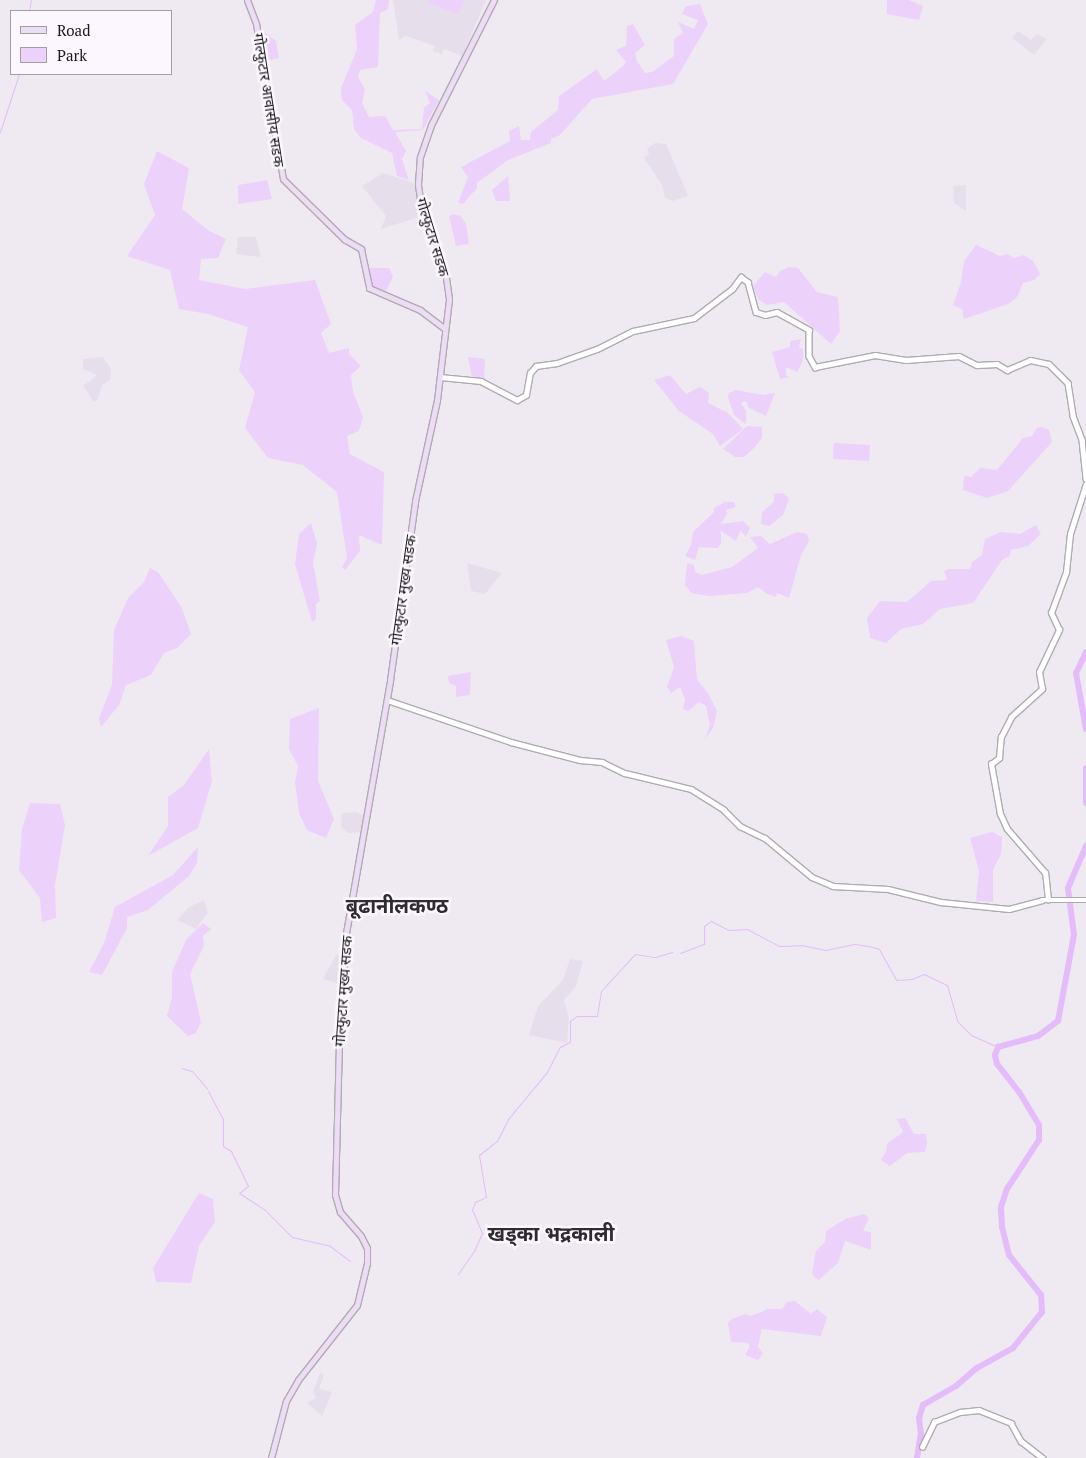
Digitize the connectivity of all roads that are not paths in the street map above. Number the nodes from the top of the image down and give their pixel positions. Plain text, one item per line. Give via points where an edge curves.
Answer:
1 (246, 0) edge
2 (494, 0) edge
3 (445, 328) junction
4 (443, 344) joint
5 (440, 377) junction
6 (1086, 479) edge
7 (1086, 484) edge
8 (387, 700) junction
9 (1048, 900) junction
10 (1086, 900) edge
11 (922, 1447) dead end
12 (271, 1458) edge
13 (1043, 1458) edge

1 - 3 main road, गोल्फुटार आवासीय सडक via 256,24 282,179 344,239 361,249 369,288 420,310
2 - 3 main road, गोल्फुटार सडक via 431,125 420,157 420,199 448,286
3 - 4 main road, गोल्फुटार सडक
4 - 5 main road, गोल्फुटार मुख्य सडक
5 - 6 street via 481,381 517,400 526,395 530,373 536,366 557,363 597,349 632,331 694,318 732,289 741,277 748,282 756,312 765,315 777,312 809,330 810,356 815,366 876,355 906,360 959,356 977,365 997,364 1007,370 1030,360 1048,364 1068,383 1073,416 1082,440
5 - 8 main road, गोल्फुटार मुख्य सडक via 415,501
7 - 9 street via 1070,534 1066,572 1051,613 1059,630 1039,672 1042,689 1011,716 1001,737 999,758 991,764 1000,814 1007,829 1045,873
8 - 9 street via 485,733 580,760 602,762 625,773 691,789 724,810 740,826 765,838 812,877 833,886 888,889 941,902 1009,909
8 - 12 main road, गोल्फुटार मुख्य सडक via 346,933 339,1038 335,1195 340,1212 367,1248 367,1263 357,1304 298,1380 286,1401
9 - 10 street
11 - 13 street via 934,1422 960,1412 979,1410 1011,1423 1021,1441

